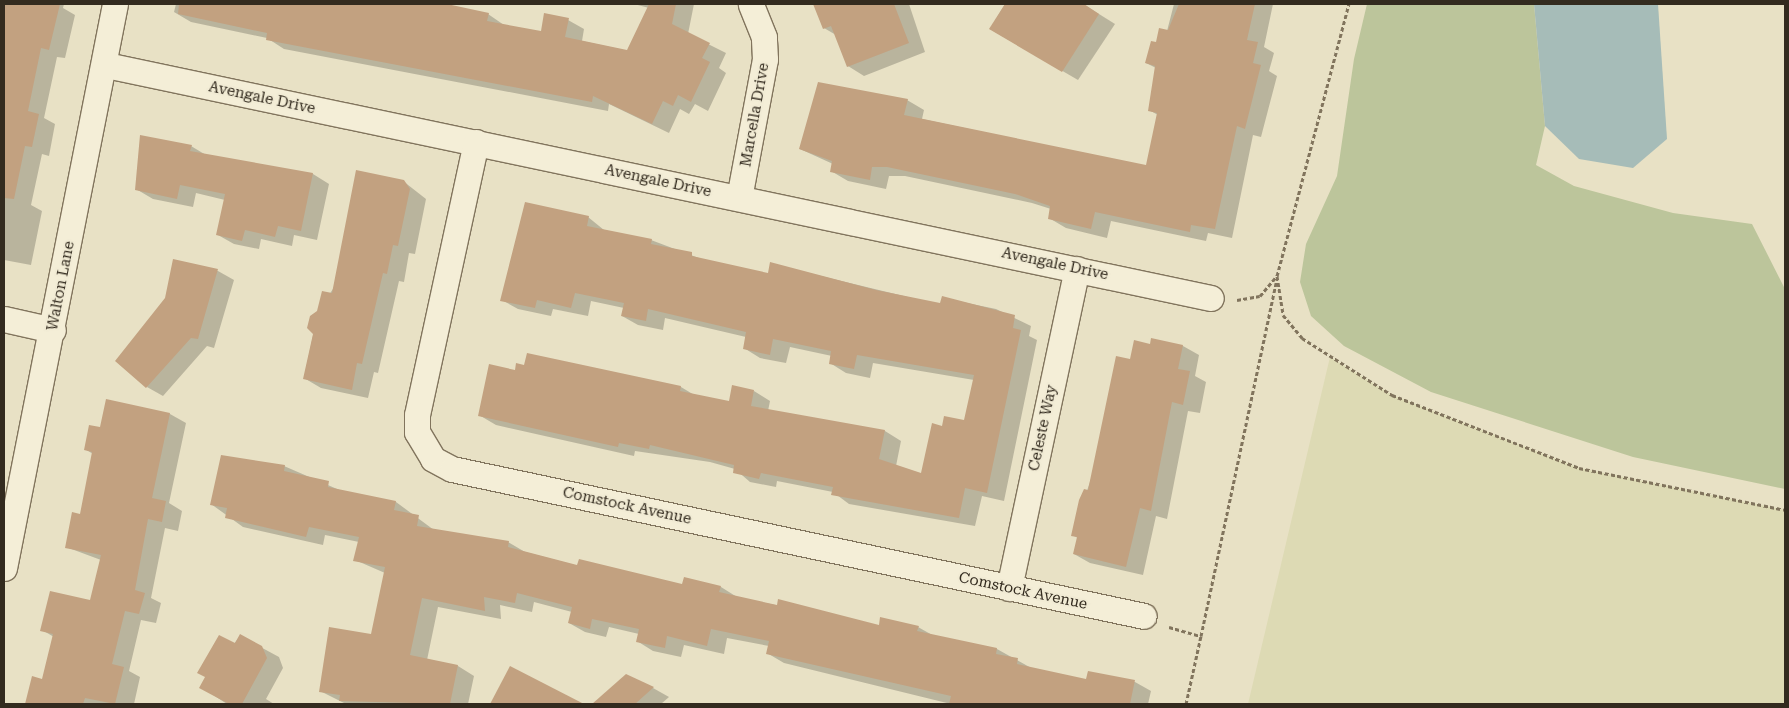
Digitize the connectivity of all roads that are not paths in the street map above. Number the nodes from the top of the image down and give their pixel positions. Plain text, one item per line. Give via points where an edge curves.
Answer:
1 (115, 4) edge
2 (751, 4) edge
3 (106, 65) junction
4 (476, 142) junction
5 (739, 198) junction
6 (1077, 269) junction
7 (1211, 298) road end
8 (4, 319) edge
9 (53, 330) junction
10 (4, 568) edge
11 (1009, 588) junction
12 (1144, 616) road end

1 - 3 street, Walton Lane
2 - 5 street, Marcella Drive via 764,37 765,59
3 - 4 street, Avengale Drive
3 - 9 street, Walton Lane
4 - 5 street, Avengale Drive
4 - 11 street, Comstock Avenue via 417,415 417,432 433,459 452,468
5 - 6 street, Avengale Drive
6 - 7 street, Avengale Drive
6 - 11 street, Celeste Way
8 - 9 street
9 - 10 street, Walton Lane
11 - 12 street, Comstock Avenue

